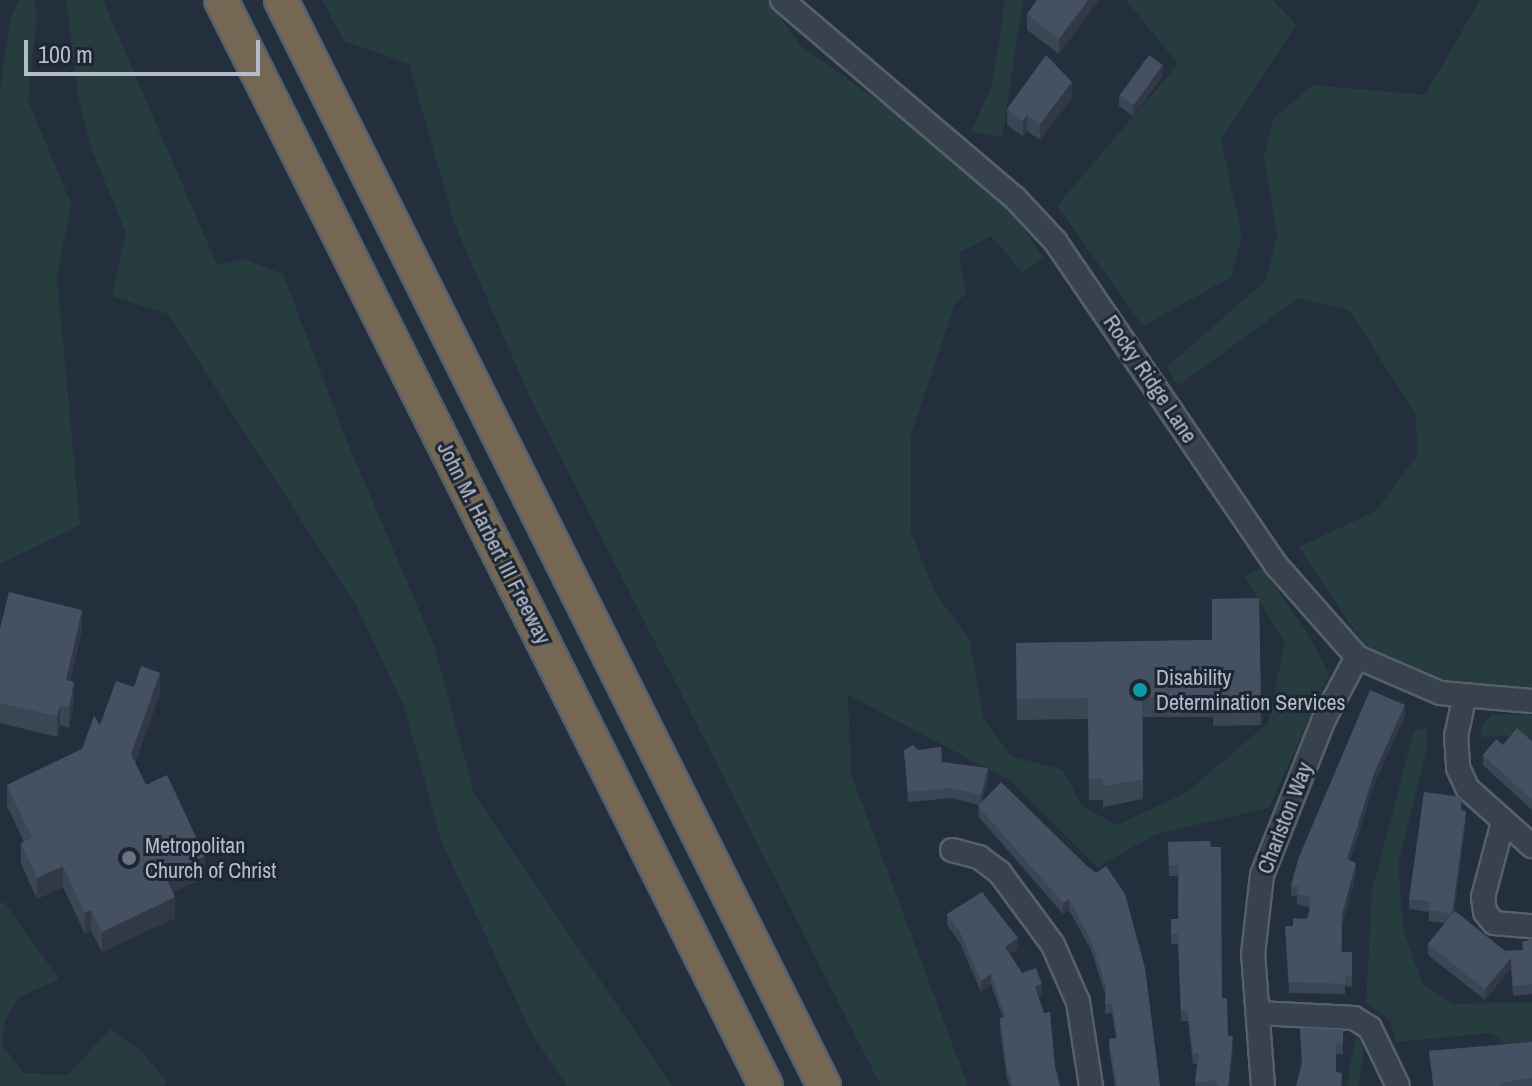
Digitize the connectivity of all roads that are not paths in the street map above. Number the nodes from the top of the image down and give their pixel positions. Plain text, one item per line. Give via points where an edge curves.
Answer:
1 (221, 0) edge
2 (281, 0) edge
3 (782, 0) edge
4 (1357, 657) junction
5 (1464, 699) junction
6 (1532, 701) edge
7 (1503, 822) junction
8 (1532, 846) edge
9 (952, 850) dead end
10 (1532, 926) edge
11 (1258, 1013) junction
12 (766, 1086) edge
13 (824, 1086) edge
14 (1091, 1086) edge
15 (1263, 1086) edge
16 (1398, 1086) edge

1 - 12 highway, John M. Harbert III Freeway
2 - 13 highway
3 - 4 street, Rocky Ridge Lane via 985,171 1055,241 1276,565
4 - 5 street, Rocky Ridge Lane via 1382,672
4 - 11 street, Charlston Way via 1324,719 1262,875 1254,928
5 - 6 street, Rocky Ridge Lane
5 - 7 street via 1456,736 1458,768 1468,789
7 - 8 street
7 - 10 street via 1491,855 1485,912 1494,923
9 - 14 street via 991,864 1053,945 1078,1002
11 - 15 street, Charlston Way
11 - 16 street via 1354,1018 1370,1028

